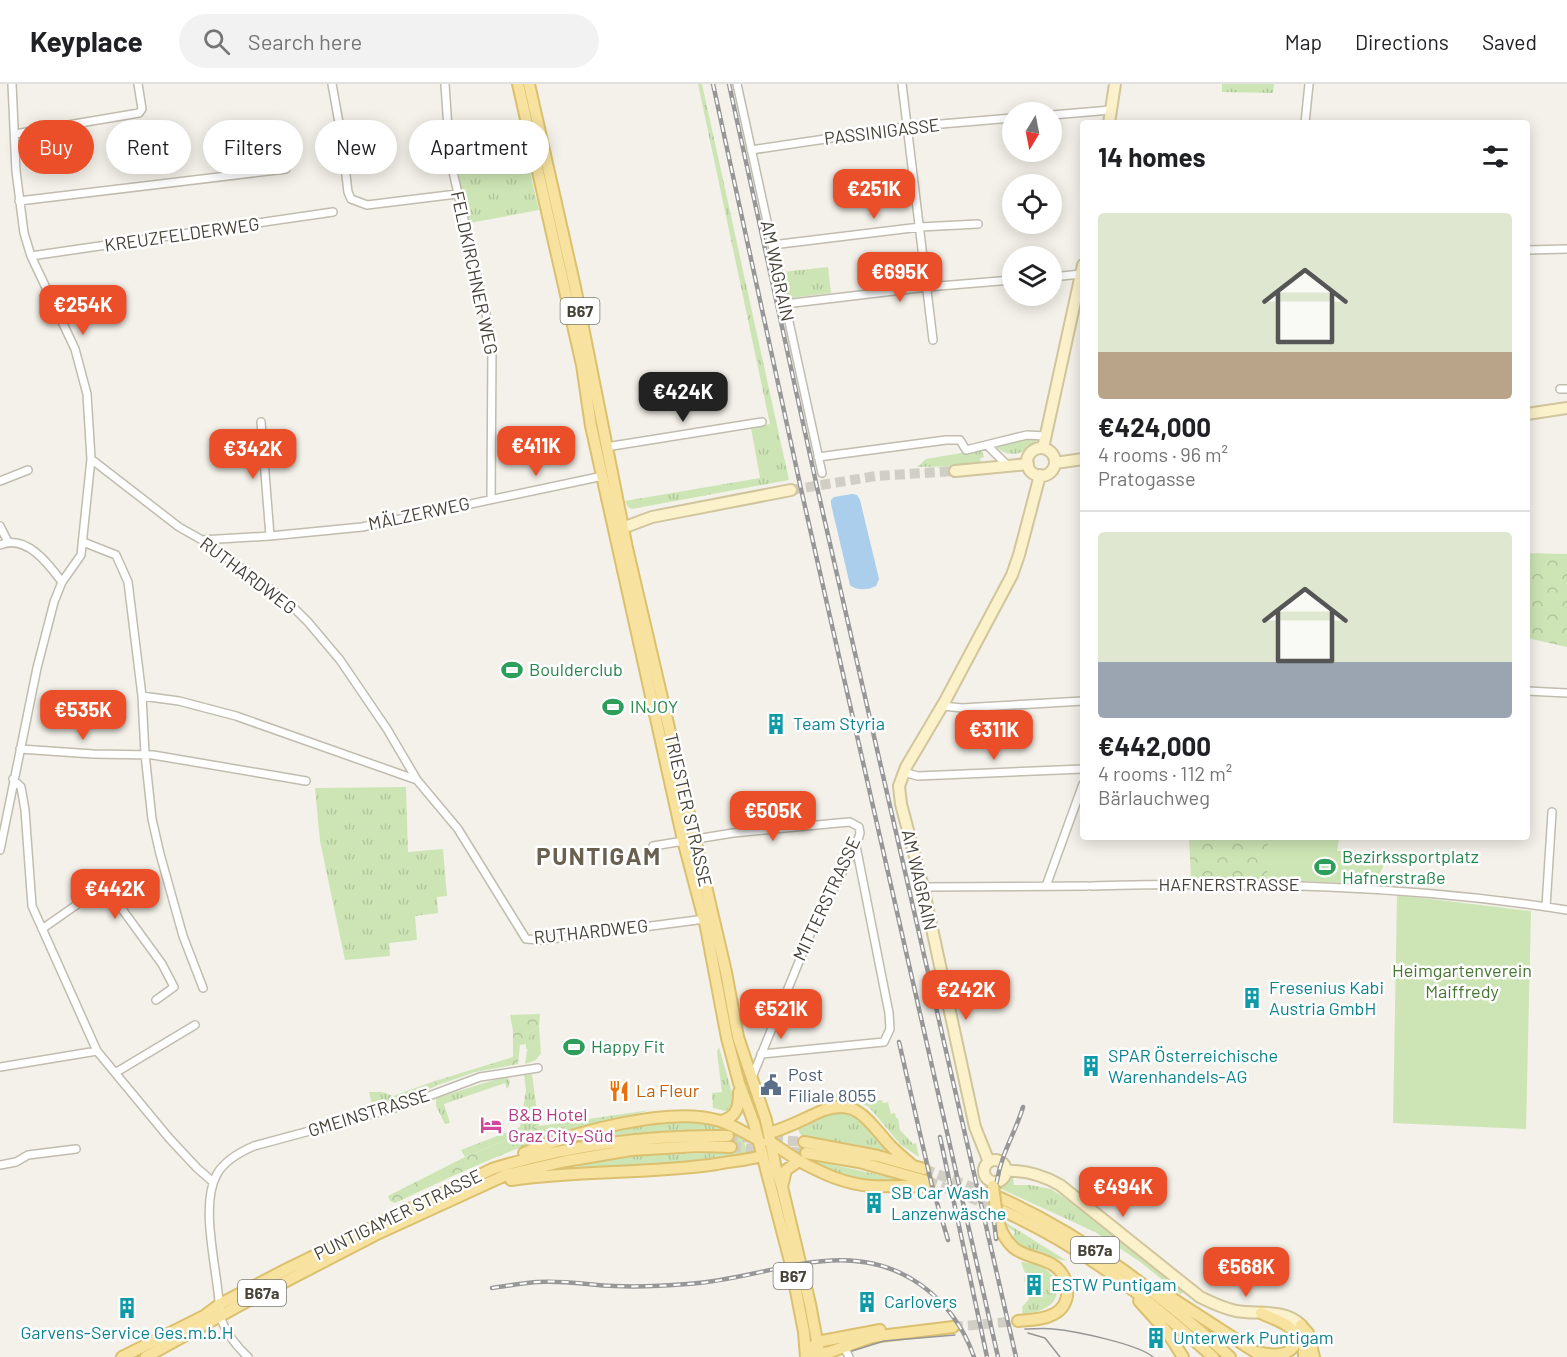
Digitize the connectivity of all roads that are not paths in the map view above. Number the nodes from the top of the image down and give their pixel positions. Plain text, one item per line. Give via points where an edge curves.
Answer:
1 (7, 84) edge
2 (12, 84) edge
3 (138, 84) edge
4 (332, 84) edge
5 (445, 84) edge
6 (518, 84) edge
7 (529, 84) edge
8 (737, 84) edge
9 (902, 84) edge
10 (1115, 84) edge
11 (1309, 84) edge
12 (14, 97) junction
13 (1111, 110) junction
14 (1062, 114) edge
15 (1002, 119) edge
16 (1109, 120) edge
17 (1305, 120) edge
18 (906, 127) junction
19 (15, 134) junction
20 (752, 150) junction
21 (244, 174) edge
22 (457, 194) junction
23 (19, 201) junction
24 (333, 212) dead end
25 (978, 224) dead end
26 (920, 227) junction
27 (772, 245) junction
28 (1567, 249) edge
29 (1530, 250) edge
30 (31, 256) junction
31 (1080, 270) edge
32 (1062, 275) edge
33 (1002, 281) edge
34 (927, 287) junction
35 (1080, 294) edge
36 (784, 304) junction
37 (933, 340) dead end
38 (1567, 408) edge
39 (1530, 414) edge
40 (261, 422) dead end
41 (762, 422) dead end
42 (1045, 436) junction
43 (988, 446) junction
44 (606, 447) junction
45 (1043, 448) junction
46 (818, 457) junction
47 (91, 459) junction
48 (1080, 459) edge
49 (1055, 463) junction
50 (1028, 464) junction
51 (1007, 465) junction
52 (28, 470) dead end
53 (955, 471) tunnel mouth
54 (822, 473) dead end
55 (1040, 475) junction
56 (603, 476) junction
57 (0, 481) edge
58 (792, 490) tunnel mouth
59 (491, 499) junction
60 (0, 526) edge
61 (619, 529) junction
62 (270, 536) junction
63 (202, 540) junction
64 (83, 542) junction
65 (4, 544) edge
66 (62, 582) junction
67 (1530, 691) edge
68 (1567, 693) edge
69 (142, 696) junction
70 (1080, 701) edge
71 (943, 706) junction
72 (20, 749) junction
73 (146, 754) junction
74 (1080, 769) edge
75 (903, 772) junction
76 (13, 779) junction
77 (417, 780) junction
78 (306, 782) dead end
79 (1080, 792) edge
80 (1552, 812) dead end
81 (689, 839) junction
82 (653, 846) dead end
83 (856, 846) junction
84 (0, 850) edge
85 (1046, 886) junction
86 (923, 887) junction
87 (1546, 907) junction
88 (1567, 910) edge
89 (705, 919) junction
90 (42, 929) junction
91 (203, 987) dead end
92 (156, 1000) dead end
93 (195, 1025) dead end
94 (97, 1051) junction
95 (761, 1054) junction
96 (0, 1067) edge
97 (538, 1068) dead end
98 (115, 1073) junction
99 (752, 1080) junction
100 (739, 1083) junction
101 (721, 1121) junction
102 (697, 1141) junction
103 (730, 1141) tunnel mouth
104 (765, 1143) junction
105 (76, 1149) dead end
106 (803, 1152) junction
107 (989, 1162) junction
108 (0, 1165) edge
109 (912, 1165) junction
110 (492, 1169) junction
111 (1006, 1171) junction
112 (926, 1179) junction
113 (213, 1182) junction
114 (487, 1183) junction
115 (994, 1184) junction
116 (782, 1187) junction
117 (998, 1197) tunnel mouth
118 (999, 1213) junction
119 (1109, 1272) junction
120 (1150, 1289) junction
121 (220, 1304) junction
122 (1261, 1313) junction
123 (220, 1317) junction
124 (1018, 1321) tunnel mouth
125 (1301, 1325) junction
126 (953, 1327) tunnel mouth
127 (937, 1328) junction
128 (817, 1342) junction
129 (846, 1353) edge
130 (1259, 1354) edge
131 (806, 1356) edge
132 (820, 1356) edge
133 (122, 1357) edge
134 (146, 1357) edge
135 (248, 1357) edge
136 (1183, 1357) edge
137 (1213, 1357) edge
138 (1230, 1357) edge
139 (1304, 1357) edge
140 (1314, 1357) edge

1 - 12 street
2 - 12 street
3 - 19 street via 142,109 139,113
4 - 22 street via 351,199 367,205
5 - 22 street, FELDKIRCHNER WEG via 450,159
6 - 56 main road, TRIESTER STRASSE / B67
7 - 44 main road, TRIESTER STRASSE / B67
8 - 20 street, AM WAGRAIN
9 - 18 street
10 - 13 street
11 - 17 street
12 - 19 street
13 - 14 street
13 - 16 street
15 - 18 street, PASSINIGASSE
18 - 20 street, PASSINIGASSE
18 - 26 street
19 - 23 street
20 - 27 street, AM WAGRAIN
21 - 23 street
22 - 59 street, FELDKIRCHNER WEG via 492,345
23 - 30 street
24 - 30 street, KREUZFELDERWEG
25 - 26 street
26 - 27 street
26 - 34 street
27 - 36 street, AM WAGRAIN
28 - 29 street
30 - 47 street via 75,349 87,394
31 - 32 street
33 - 34 street
34 - 36 street
34 - 37 street
35 - 42 street
36 - 46 street, AM WAGRAIN
38 - 39 street
40 - 62 street
41 - 44 street
42 - 43 street via 1027,435
42 - 45 street
43 - 46 street via 966,450 960,440 946,440
43 - 51 street
44 - 61 main road, TRIESTER STRASSE / B67
45 - 49 street via 1053,453
45 - 50 street via 1031,453
46 - 54 street, AM WAGRAIN
47 - 63 street, RUTHARDWEG via 179,528
47 - 64 street
48 - 49 street
49 - 55 street via 1050,472
50 - 51 street
50 - 55 street via 1031,471
51 - 53 street
52 - 57 street
55 - 71 street via 1012,574
56 - 59 street, MÄLZERWEG
56 - 61 main road, TRIESTER STRASSE / B67
58 - 61 street via 652,517
59 - 62 street, MÄLZERWEG via 362,527
60 - 65 street
61 - 81 main road, TRIESTER STRASSE / B67
62 - 63 street, MÄLZERWEG
63 - 77 street, RUTHARDWEG via 288,602 308,622 340,660
64 - 66 street via 78,562
64 - 69 street via 116,555 127,577
65 - 66 street via 36,552
66 - 72 street via 44,639
67 - 68 street
69 - 73 street
69 - 77 street via 236,716
70 - 71 street
71 - 75 street
72 - 73 street
72 - 76 street
73 - 78 street
73 - 91 street via 152,819 160,854 183,936
74 - 75 street via 918,776
75 - 86 street, AM WAGRAIN via 900,798
76 - 84 street
76 - 90 street via 21,787 31,900
77 - 89 street, RUTHARDWEG via 458,829 526,939
79 - 85 street
80 - 87 street
81 - 82 street
81 - 83 street, MITTERSTRASSE via 850,822 859,826
81 - 89 main road, TRIESTER STRASSE / B67
81 - 99 main road, TRIESTER STRASSE / B67
83 - 95 street, MITTERSTRASSE via 811,932
83 - 95 street via 889,1013 887,1036 884,1042
85 - 86 street, HAFNERSTRASSE
85 - 87 street, HAFNERSTRASSE via 1356,887
86 - 107 street, AM WAGRAIN via 975,1127
87 - 88 street, HAFNERSTRASSE
89 - 100 main road, TRIESTER STRASSE / B67
90 - 92 street via 105,887 162,964 174,987
90 - 94 street
93 - 98 street
94 - 96 street
94 - 98 street
95 - 99 street, MITTERSTRASSE
97 - 113 street, GMEINSTRASSE via 480,1077 402,1106 254,1146 229,1160
98 - 113 street via 169,1138
99 - 104 main road, TRIESTER STRASSE / B67
100 - 101 main road via 738,1109
100 - 104 main road, TRIESTER STRASSE / B67
101 - 104 main road
101 - 110 main road via 685,1115 642,1119 561,1140
102 - 103 main road, B67a
102 - 110 main road, PUNTIGAMER STRASSE / B67a via 624,1141 573,1148
102 - 114 main road, PUNTIGAMER STRASSE / B67a via 526,1169
104 - 106 main road
104 - 109 main road via 826,1110 847,1108 867,1118
104 - 114 main road via 706,1165 534,1176
104 - 116 main road, TRIESTER STRASSE / B67
104 - 131 main road, TRIESTER STRASSE / B67
105 - 108 street via 28,1155
106 - 109 main road via 878,1156
106 - 112 main road
106 - 112 main road via 829,1176 850,1183 870,1186
106 - 116 main road via 786,1170
107 - 111 street via 999,1161
107 - 115 street via 984,1174
109 - 112 main road
110 - 121 main road, PUNTIGAMER STRASSE / B67a
111 - 115 street
111 - 122 street via 1031,1174 1060,1185 1200,1297 1229,1309
113 - 121 street via 210,1216
114 - 123 main road, PUNTIGAMER STRASSE / B67a via 365,1240
115 - 118 main road, bridge
116 - 128 main road, TRIESTER STRASSE / B67
117 - 120 main road, B67a via 1080,1240
118 - 119 main road, B67a via 1062,1241
118 - 124 main road via 1002,1233 1012,1246 1056,1267 1067,1284 1067,1297 1057,1312
119 - 136 main road via 1149,1311
119 - 137 main road, B67a
120 - 130 main road via 1161,1291
120 - 138 main road, B67a
121 - 123 street
121 - 133 main road, PUNTIGAMER STRASSE / B67a
122 - 125 street via 1286,1316
122 - 130 main road via 1289,1326 1297,1335 1297,1343 1285,1354
123 - 134 main road, PUNTIGAMER STRASSE / B67a
123 - 135 street
125 - 139 main road
125 - 140 main road via 1308,1333
126 - 127 main road
127 - 128 main road via 883,1329
127 - 129 main road via 872,1337
128 - 131 main road
128 - 132 main road, TRIESTER STRASSE / B67
129 - 132 main road
131 - 132 main road

